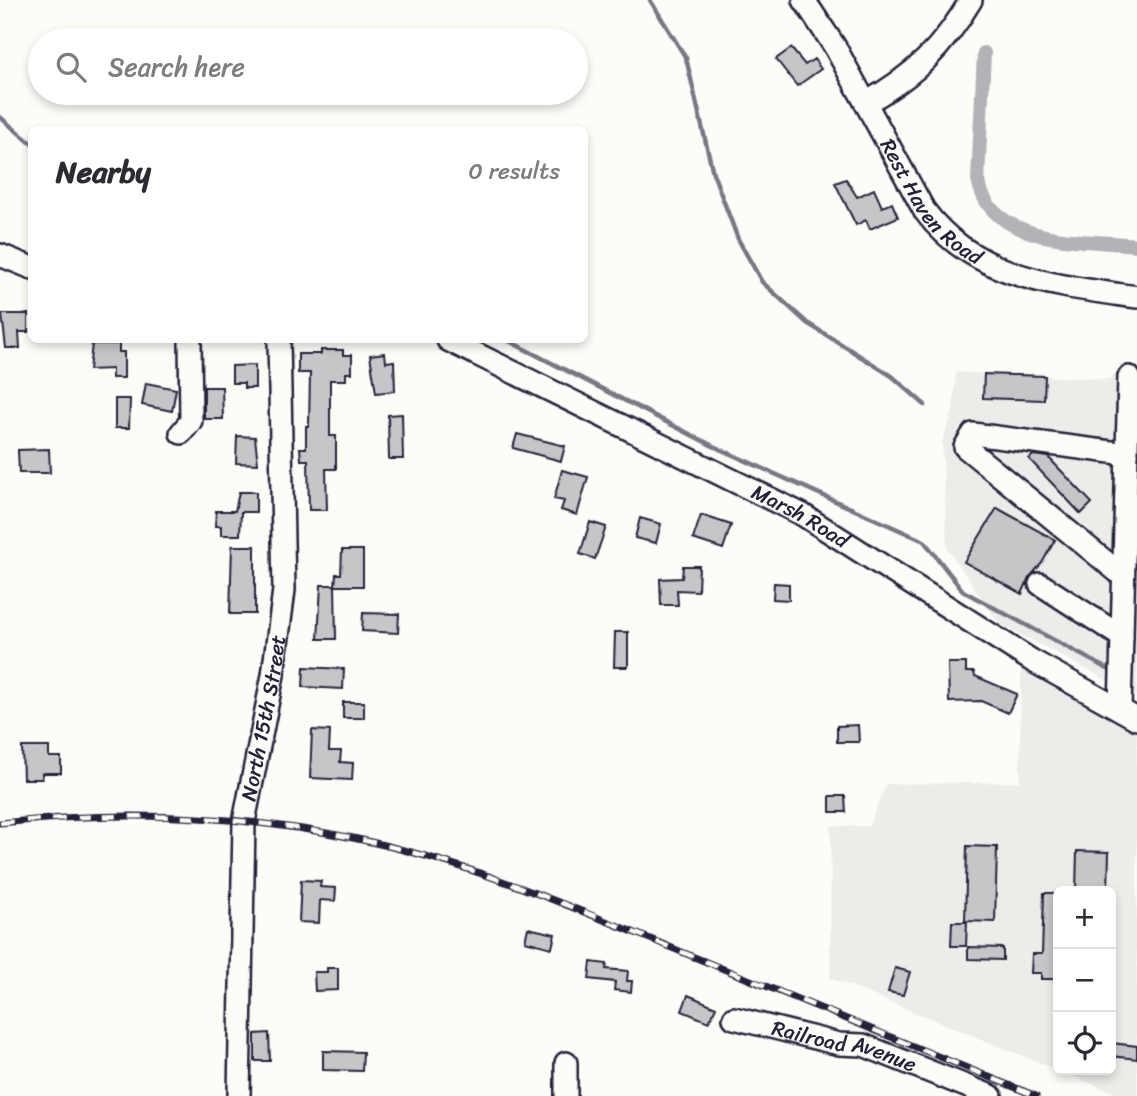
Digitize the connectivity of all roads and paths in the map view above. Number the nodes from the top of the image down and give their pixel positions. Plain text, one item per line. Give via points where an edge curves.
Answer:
1 (804, 0) edge
2 (971, 0) edge
3 (866, 103) junction
4 (0, 255) edge
5 (28, 266) edge
6 (1137, 297) edge
7 (190, 343) edge
8 (279, 343) edge
9 (454, 343) edge
10 (1129, 377) dead end
11 (181, 433) dead end
12 (1127, 454) junction
13 (1040, 584) dead end
14 (1128, 587) edge
15 (1122, 637) junction
16 (1128, 714) edge
17 (734, 1017) dead end
18 (566, 1063) dead end
19 (239, 1096) edge
20 (566, 1096) edge
21 (991, 1096) edge

1 - 3 street, Rest Haven Road
2 - 3 street via 949,37 905,80
3 - 6 street, Rest Haven Road via 924,210 959,248 1026,279
4 - 5 street
7 - 11 street via 191,421
8 - 19 street, North 15th Street via 284,590 273,676 244,822
9 - 16 street, Marsh Road via 803,515 1031,660
10 - 12 street
12 - 14 street
12 - 14 street via 973,434 965,447
13 - 15 street
14 - 15 street
15 - 16 street
17 - 21 street, Railroad Avenue via 839,1044 863,1045
18 - 20 street

